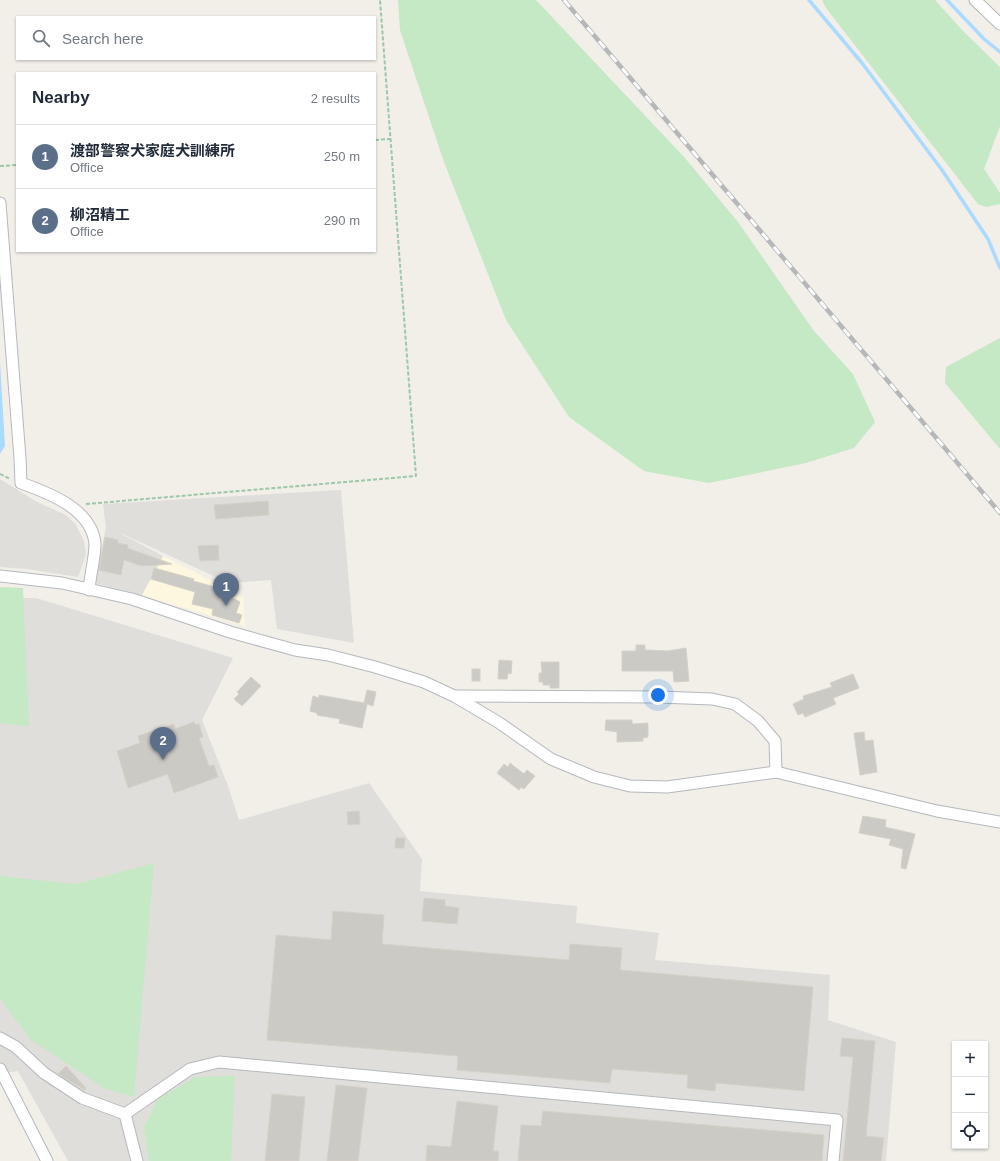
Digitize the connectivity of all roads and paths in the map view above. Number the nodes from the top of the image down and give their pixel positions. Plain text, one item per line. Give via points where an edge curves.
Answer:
1 (380, 0) edge
2 (975, 0) edge
3 (1000, 24) edge
4 (390, 139) junction
5 (376, 140) edge
6 (16, 165) edge
7 (0, 166) edge
8 (0, 203) edge
9 (74, 509) junction
10 (0, 576) edge
11 (89, 590) junction
12 (454, 696) junction
13 (776, 772) junction
14 (1000, 822) edge
15 (0, 1038) edge
16 (2, 1075) edge
17 (124, 1114) junction
18 (47, 1161) edge
19 (137, 1161) edge
20 (833, 1161) edge

1 - 4 path
2 - 3 street
4 - 5 path
4 - 9 path via 416,476 90,503
6 - 7 path
8 - 9 street via 20,483 49,493
9 - 11 street via 91,527 95,544
10 - 11 street via 62,583
11 - 12 street via 132,599 237,634 295,650 375,667 424,682
12 - 13 street via 498,722 551,759 594,777 630,786 667,787
12 - 13 street via 667,697 712,699 735,704 746,711 775,741
13 - 14 street via 937,811
15 - 17 street via 16,1047 44,1073 82,1098
16 - 18 street
17 - 19 street
17 - 20 street via 190,1068 219,1062 837,1120

